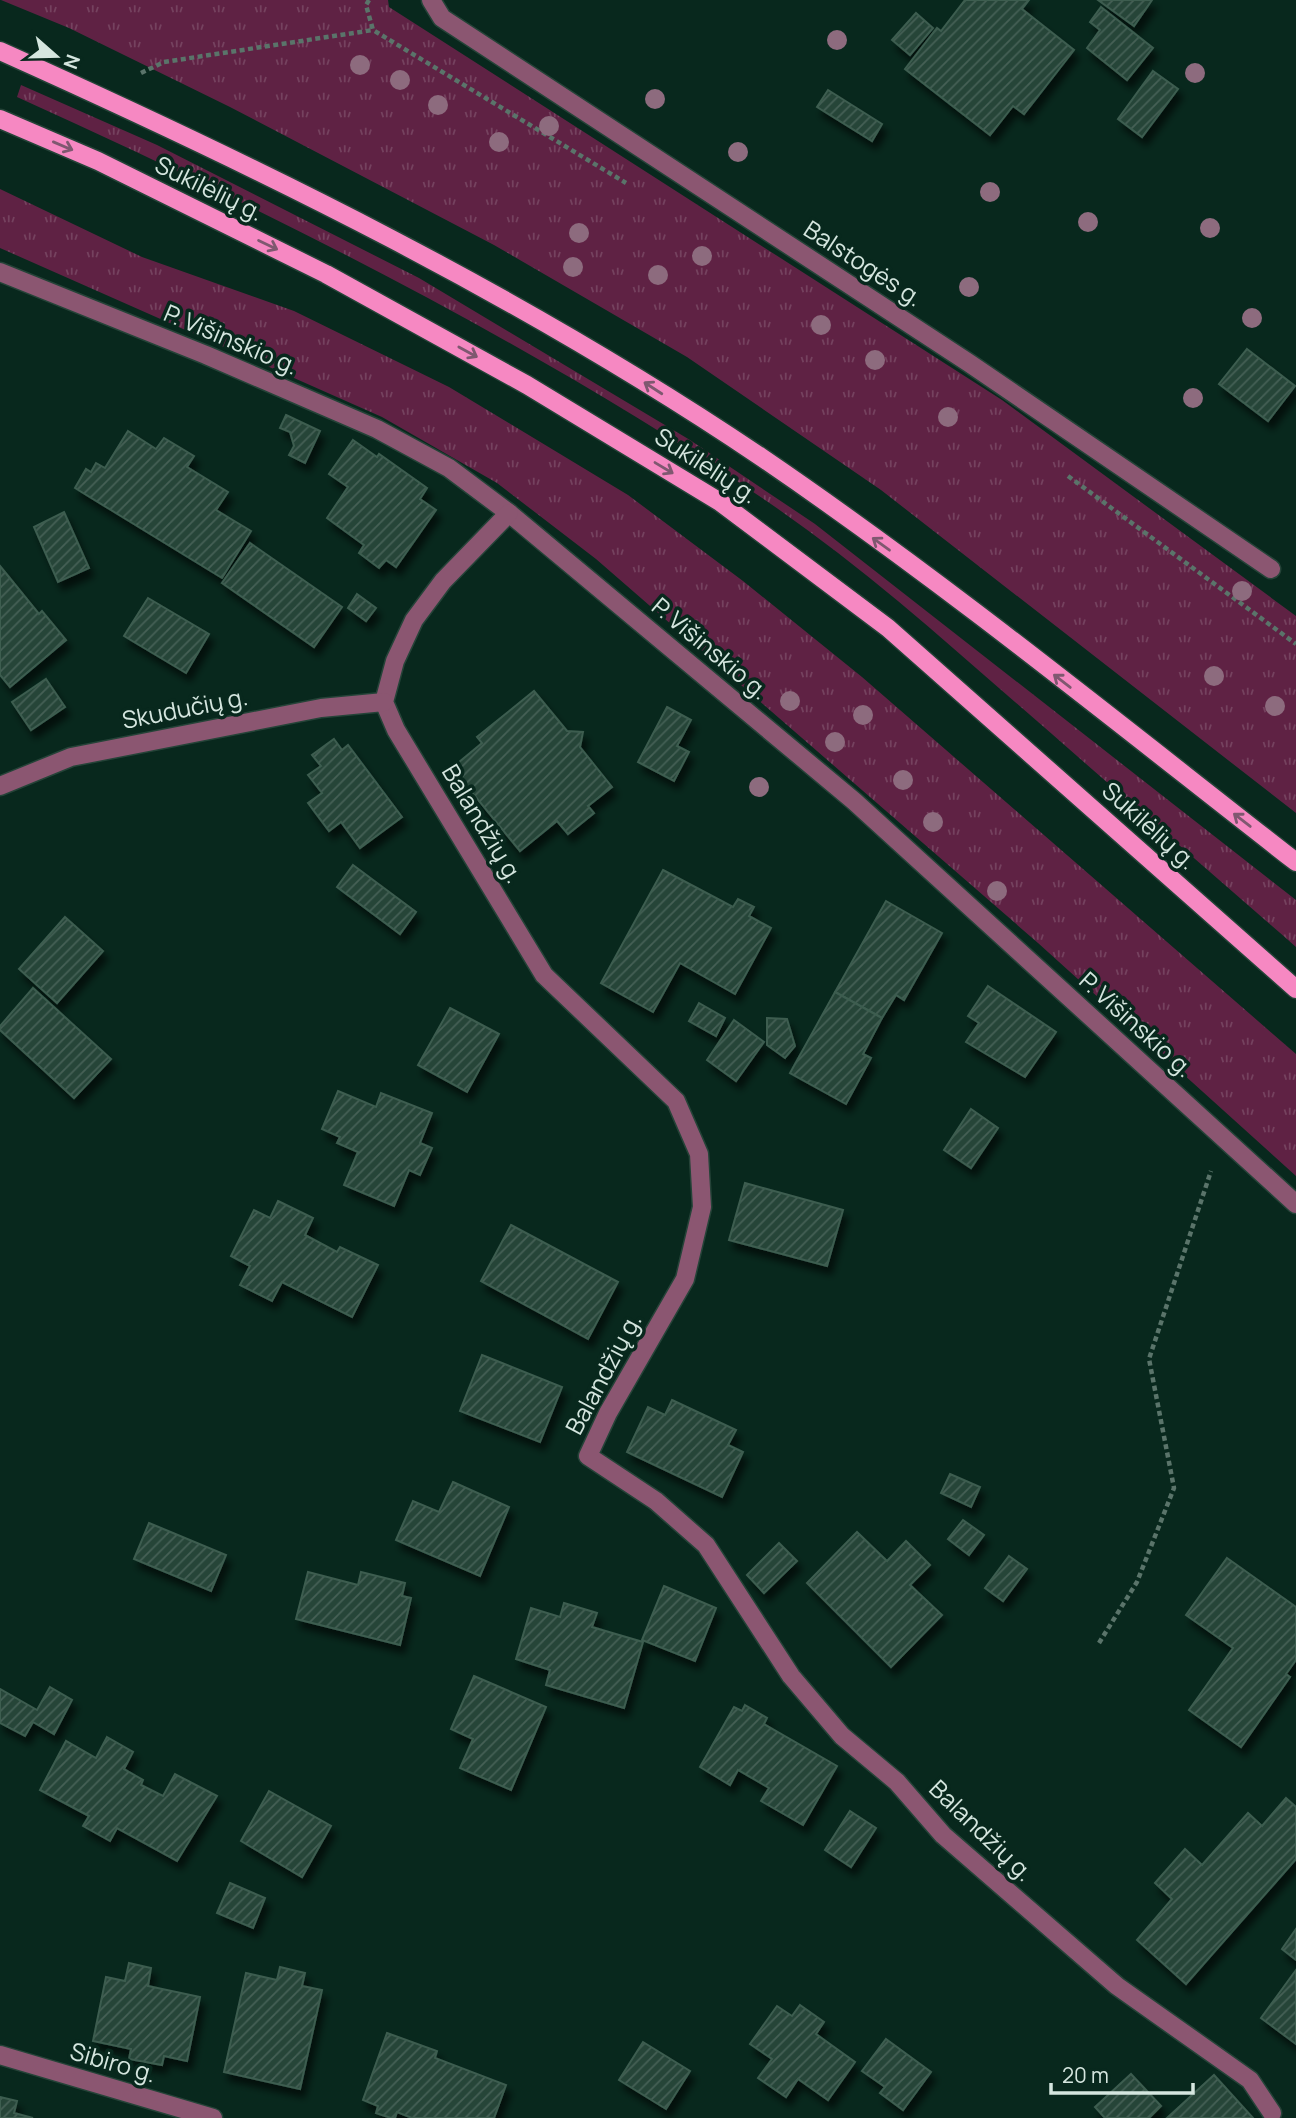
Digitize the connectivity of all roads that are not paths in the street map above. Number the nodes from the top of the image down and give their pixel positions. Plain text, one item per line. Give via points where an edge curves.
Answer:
1 (430, 0) edge
2 (0, 51) edge
3 (0, 119) edge
4 (0, 272) edge
5 (509, 513) junction
6 (1271, 569) dead end
7 (384, 702) junction
8 (0, 786) edge
9 (1296, 862) edge
10 (1296, 989) edge
11 (1296, 1204) edge
12 (0, 2055) edge
13 (1272, 2113) dead end
14 (212, 2118) edge

1 - 6 street, Balstogės g. via 442,18 969,363
9 -> 2 main road via 935,582 761,457 608,359 419,252 254,168
3 -> 10 main road, Sukilėlių g. via 98,161 326,274 527,385 720,502 888,628
4 - 5 street, P. Višinskio g. via 377,429 449,468
5 - 7 street via 443,581 414,620 395,661
5 - 11 street, P. Višinskio g. via 854,801
7 - 8 street, Skudučių g. via 321,708 71,757
7 - 13 street, Balandžių g. via 396,730 544,975 677,1101 699,1154 702,1206 685,1279 588,1456 656,1501 706,1545 791,1676 842,1736 897,1782 943,1835 1117,1986 1250,2080
12 - 14 street, Sibiro g.

